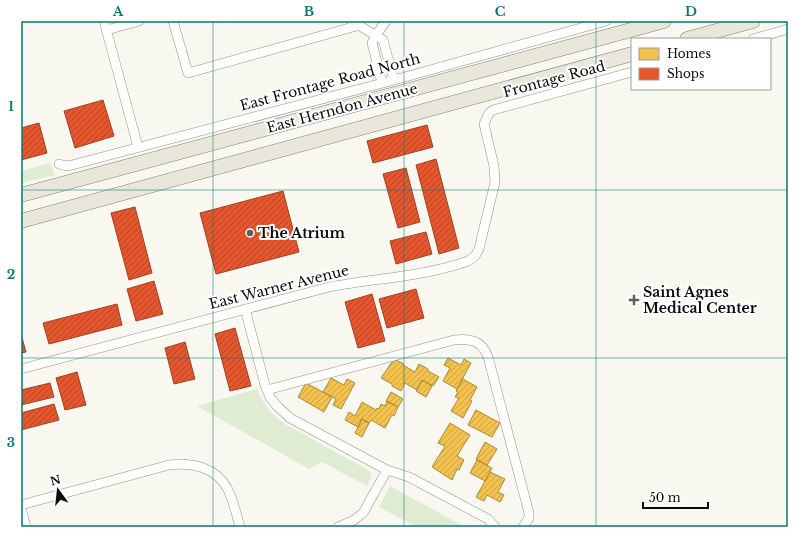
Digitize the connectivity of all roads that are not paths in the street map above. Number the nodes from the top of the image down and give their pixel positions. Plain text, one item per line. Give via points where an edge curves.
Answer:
1 (139, 21) edge
2 (174, 21) edge
3 (386, 21) edge
4 (606, 21) edge
5 (664, 21) edge
6 (753, 21) edge
7 (356, 23) edge
8 (106, 25) edge
9 (788, 29) edge
10 (376, 34) junction
11 (691, 38) edge
12 (756, 38) edge
13 (631, 54) edge
14 (631, 72) edge
15 (394, 80) junction
16 (382, 83) junction
17 (486, 118) joint
18 (138, 147) junction
19 (60, 164) dead end
20 (21, 195) edge
21 (21, 221) edge
22 (245, 309) junction
23 (21, 369) edge
24 (267, 390) junction
25 (387, 470) junction
26 (21, 507) edge
27 (26, 527) edge
28 (240, 527) edge
29 (338, 527) edge
30 (495, 527) edge
31 (523, 527) edge

1 - 8 street
2 - 7 street via 188,73
3 - 10 street
4 - 15 street, East Frontage Road North
5 - 20 main road, East Herndon Avenue
6 - 11 main road
7 - 10 street
8 - 18 street
9 - 12 street
10 - 15 street via 384,40
10 - 16 street via 372,43
13 - 21 main road, East Herndon Avenue
14 - 17 street, Frontage Road via 493,110
15 - 16 street, East Frontage Road North
16 - 18 street, East Frontage Road North
17 - 22 street, East Warner Avenue via 485,134 495,176 479,249 475,256 461,263 424,273 332,286
18 - 19 street, East Frontage Road North via 72,165
22 - 23 street, East Warner Avenue
22 - 24 street
24 - 25 street via 276,405 290,418
24 - 31 street via 454,340 464,338 477,342 488,357 529,513
25 - 29 street via 363,513
25 - 30 street via 409,476 488,519
26 - 27 street
26 - 28 street via 169,465 190,464 207,470 224,482

